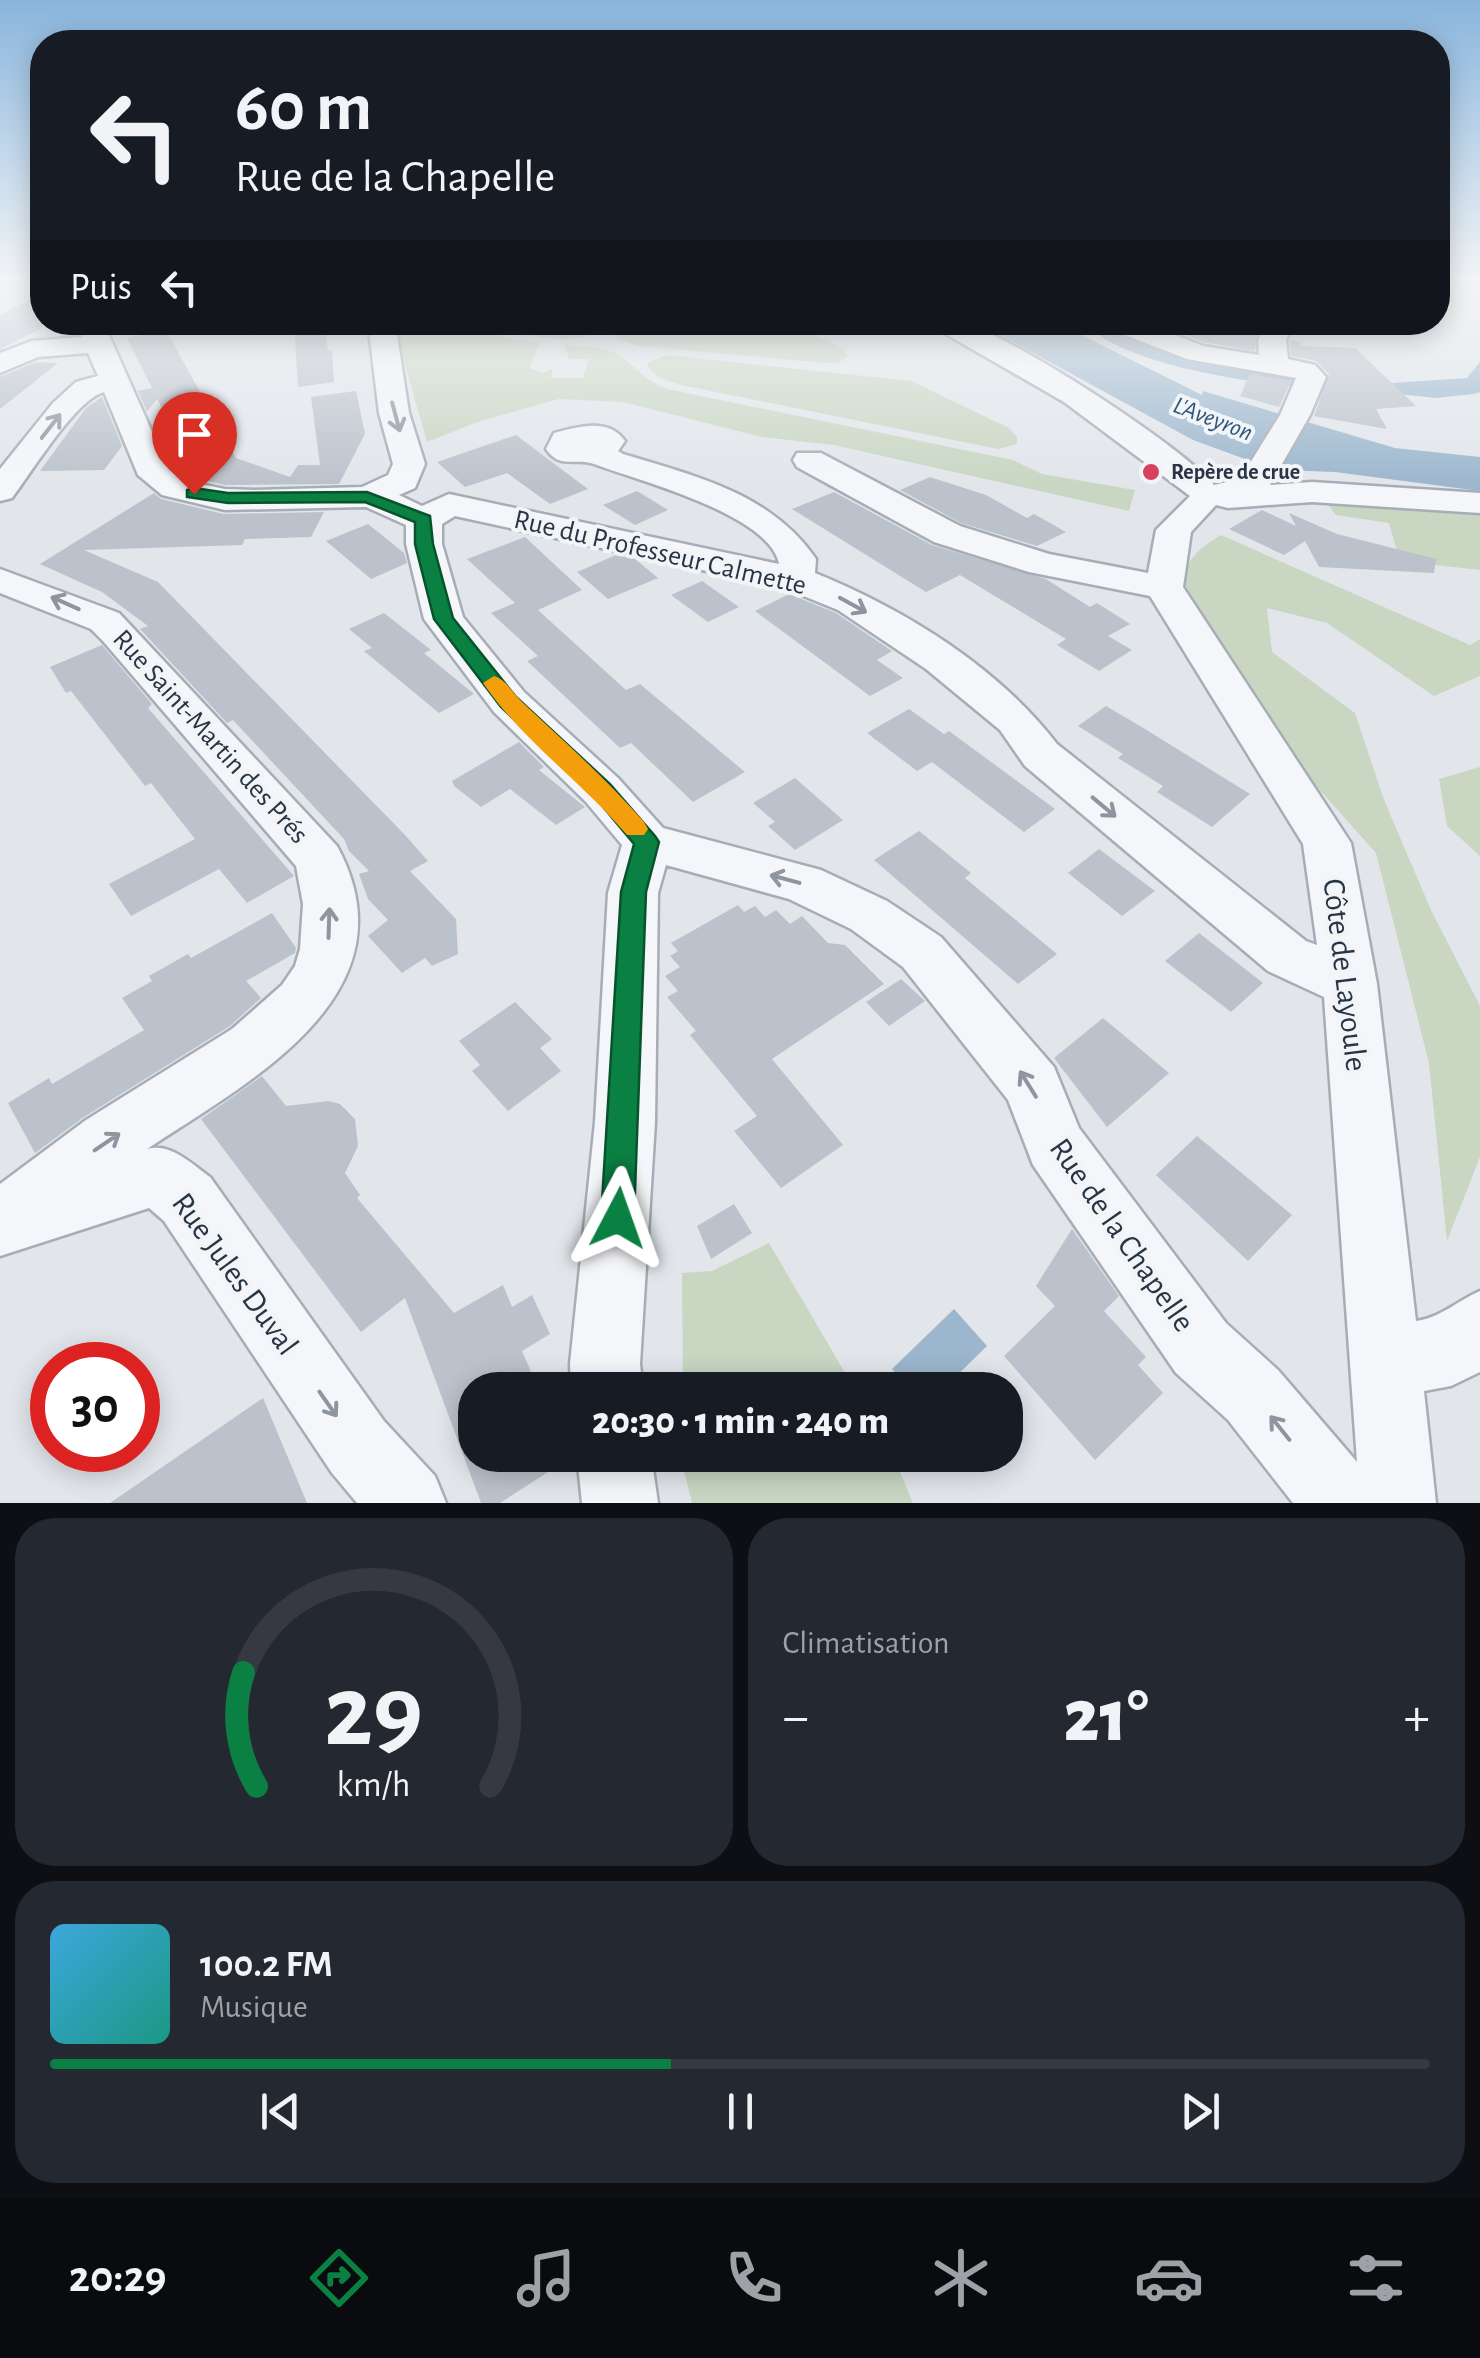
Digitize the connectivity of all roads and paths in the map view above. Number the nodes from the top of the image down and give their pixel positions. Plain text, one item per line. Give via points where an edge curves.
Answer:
1 (39, 347) edge
2 (100, 347) edge
3 (387, 347) edge
4 (990, 347) edge
5 (1182, 347) edge
6 (1273, 347) edge
7 (0, 364) edge
8 (1274, 365) junction
9 (116, 380) junction
10 (599, 452) dead end
11 (810, 460) dead end
12 (0, 492) edge
13 (1221, 494) junction
14 (425, 502) junction
15 (1480, 503) edge
16 (795, 579) junction
17 (0, 580) edge
18 (1164, 587) junction
19 (647, 842) junction
20 (1350, 984) junction
21 (1, 1224) edge
22 (1480, 1326) edge
23 (1383, 1362) junction
24 (606, 1372) edge
25 (616, 1472) edge
26 (408, 1503) edge
27 (620, 1503) edge
28 (1342, 1503) edge
29 (1398, 1503) edge

1 - 7 street, Rue du Professeur Calmette
2 - 9 street, Rue du Professeur Calmette
3 -> 14 street via 394,413
4 - 13 street
5 - 8 street
6 - 8 street
8 - 13 street via 1306,371 1304,393
12 -> 9 street via 86,388
9 - 14 street, Rue du Professeur Calmette via 155,474 169,489 218,498
10 - 16 street via 744,508 785,540 798,559
11 - 18 street via 947,534 1042,564
13 - 15 street via 1312,492
13 - 18 street via 1174,530
14 - 16 street, Rue du Professeur Calmette
14 - 19 street via 424,544 444,619 508,702
16 -> 20 street, Rue du Professeur Calmette via 852,602 941,660 1015,720 1042,755 1286,956
21 -> 17 street, Rue Saint-Martin des Prés via 107,1141 279,1028 316,979 330,934 320,859 118,632
18 - 20 street, Côte de Layoule via 1327,843
19 - 24 street via 634,892
28 -> 19 street, Rue de la Chapelle via 1253,1395 1201,1348 1055,1145 1033,1086 922,952 804,884
20 - 23 street, Côte de Layoule
21 -> 26 street, Rue Jules Duval via 157,1176 187,1199 358,1448
22 - 23 street via 1451,1351
23 - 29 street, Côte de Layoule
25 - 27 street

